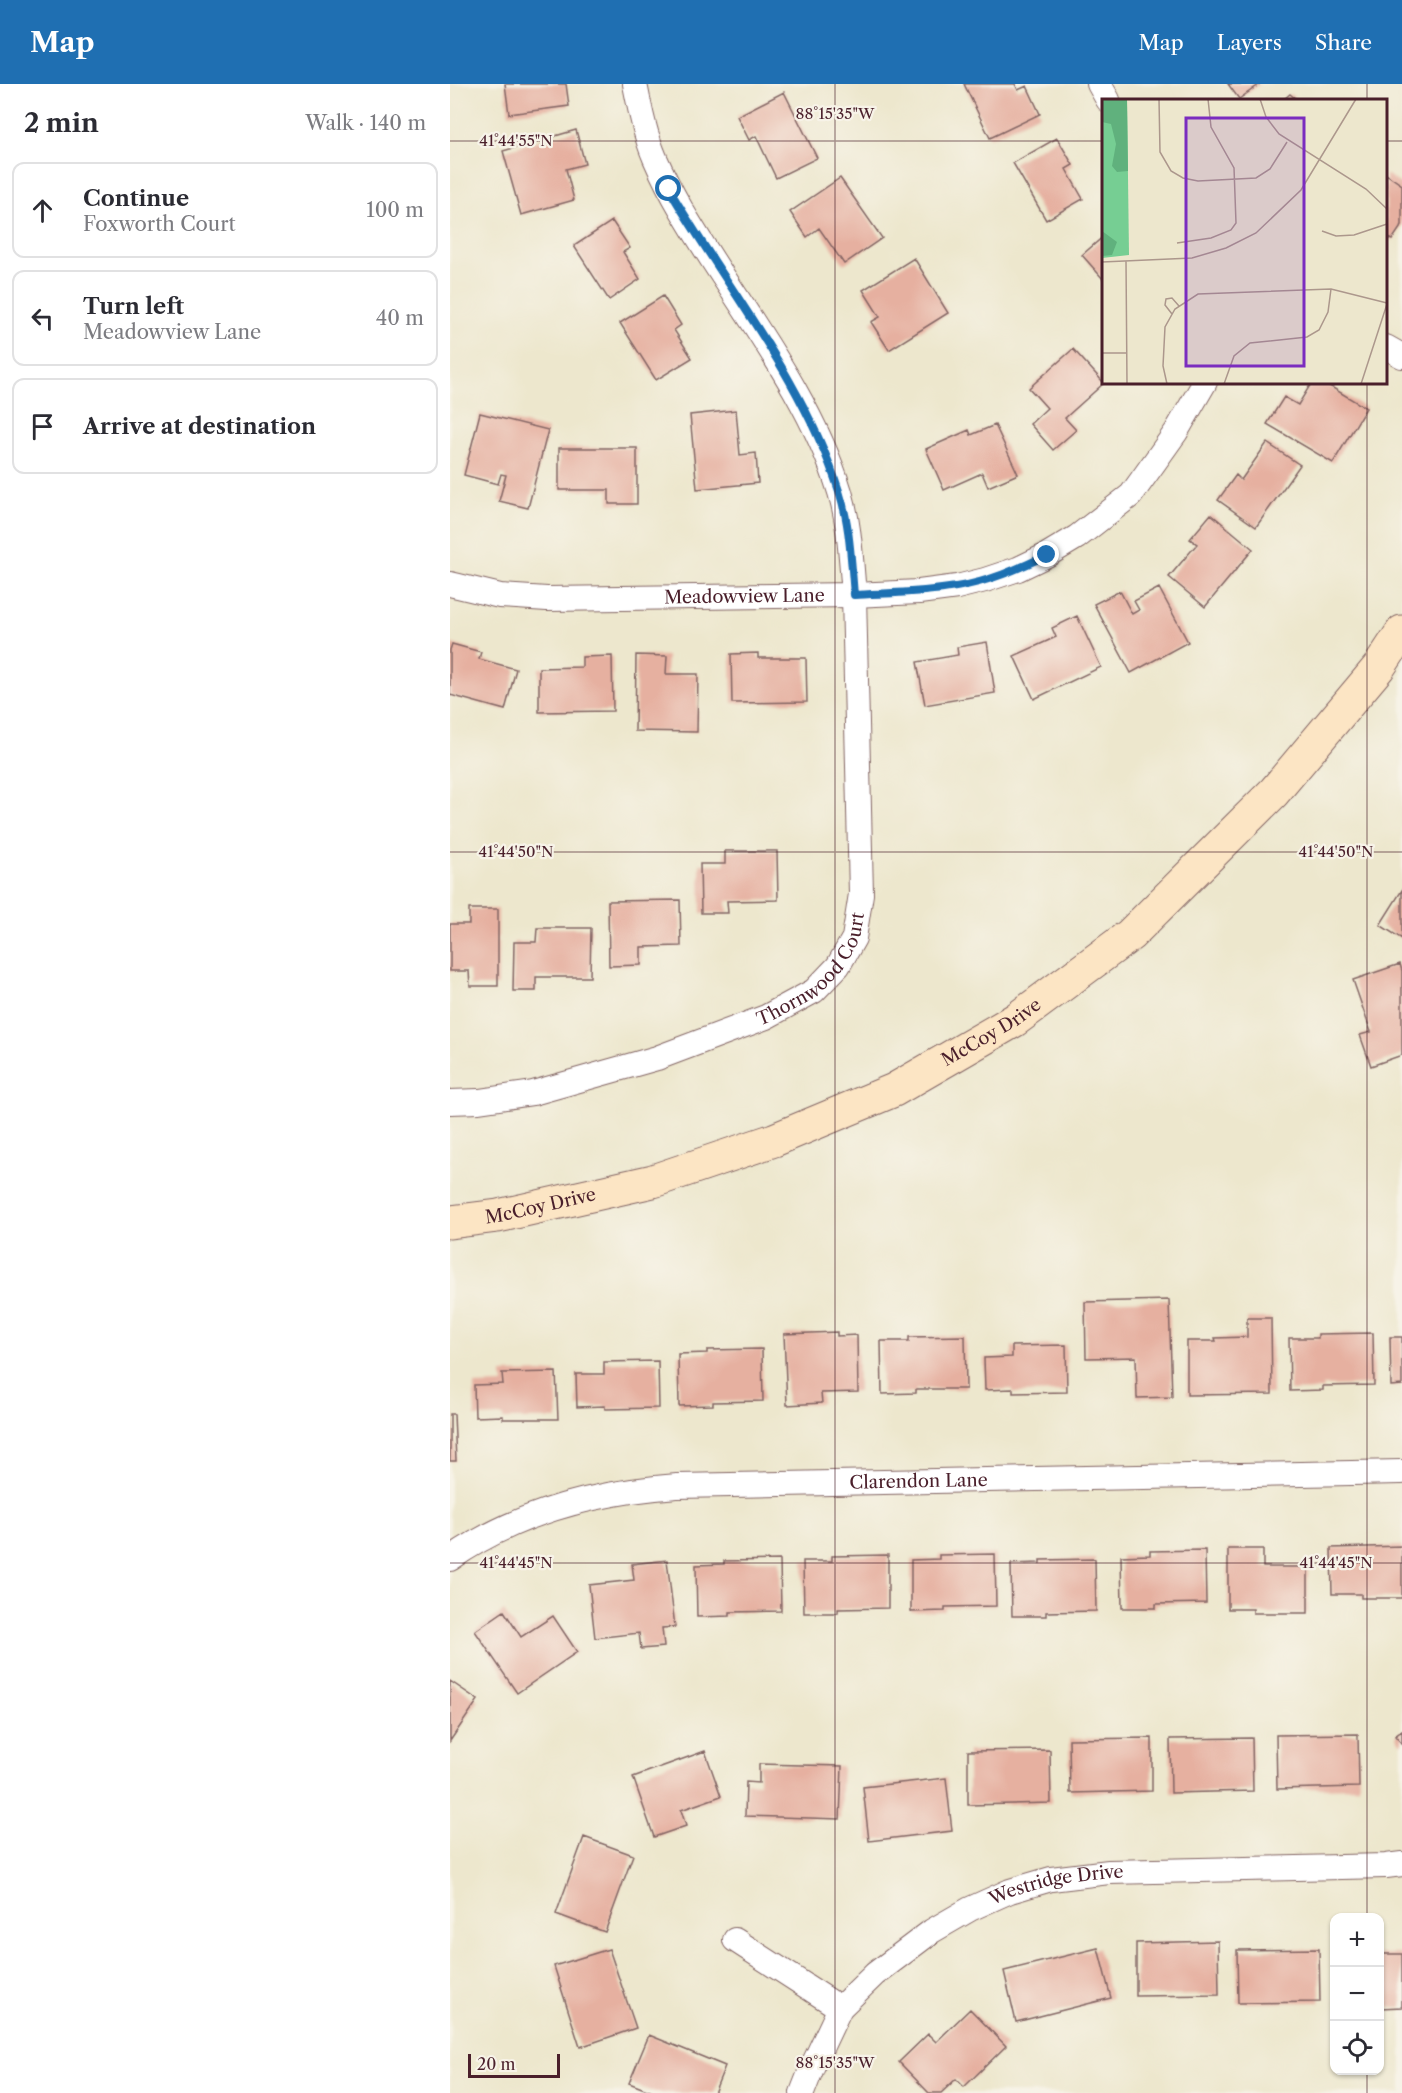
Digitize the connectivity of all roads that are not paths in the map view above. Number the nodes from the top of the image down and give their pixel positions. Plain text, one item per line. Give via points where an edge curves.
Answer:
1 (635, 84) edge
2 (1099, 84) edge
3 (1107, 99) edge
4 (1387, 347) edge
5 (1402, 356) edge
6 (1204, 384) edge
7 (450, 584) edge
8 (854, 595) junction
9 (1402, 632) edge
10 (450, 1102) edge
11 (450, 1222) edge
12 (1402, 1472) edge
13 (450, 1559) edge
14 (1402, 1864) edge
15 (735, 1940) dead end
16 (840, 2008) junction
17 (802, 2093) edge

1 - 8 street, Thornwood Court via 641,117 669,189 778,362 820,443 840,493
2 - 3 street
4 - 5 street
6 - 8 street, Meadowview Lane via 1176,432 1131,495 1077,537 1018,569 957,587
7 - 8 street, Meadowview Lane via 500,596 547,599
8 - 10 street, Thornwood Court via 861,894 854,938 838,966 814,991 766,1017 657,1058 533,1093
9 - 11 street, McCoy Drive via 1379,667 1274,792 1130,934 1015,1020 894,1090 774,1140 653,1181 498,1216
12 - 13 street, Clarendon Lane via 640,1489 547,1510 487,1536
14 - 16 street, Westridge Drive via 1109,1872 1051,1880 1010,1891 932,1931 875,1974
15 - 16 street
16 - 17 street, Westridge Drive

